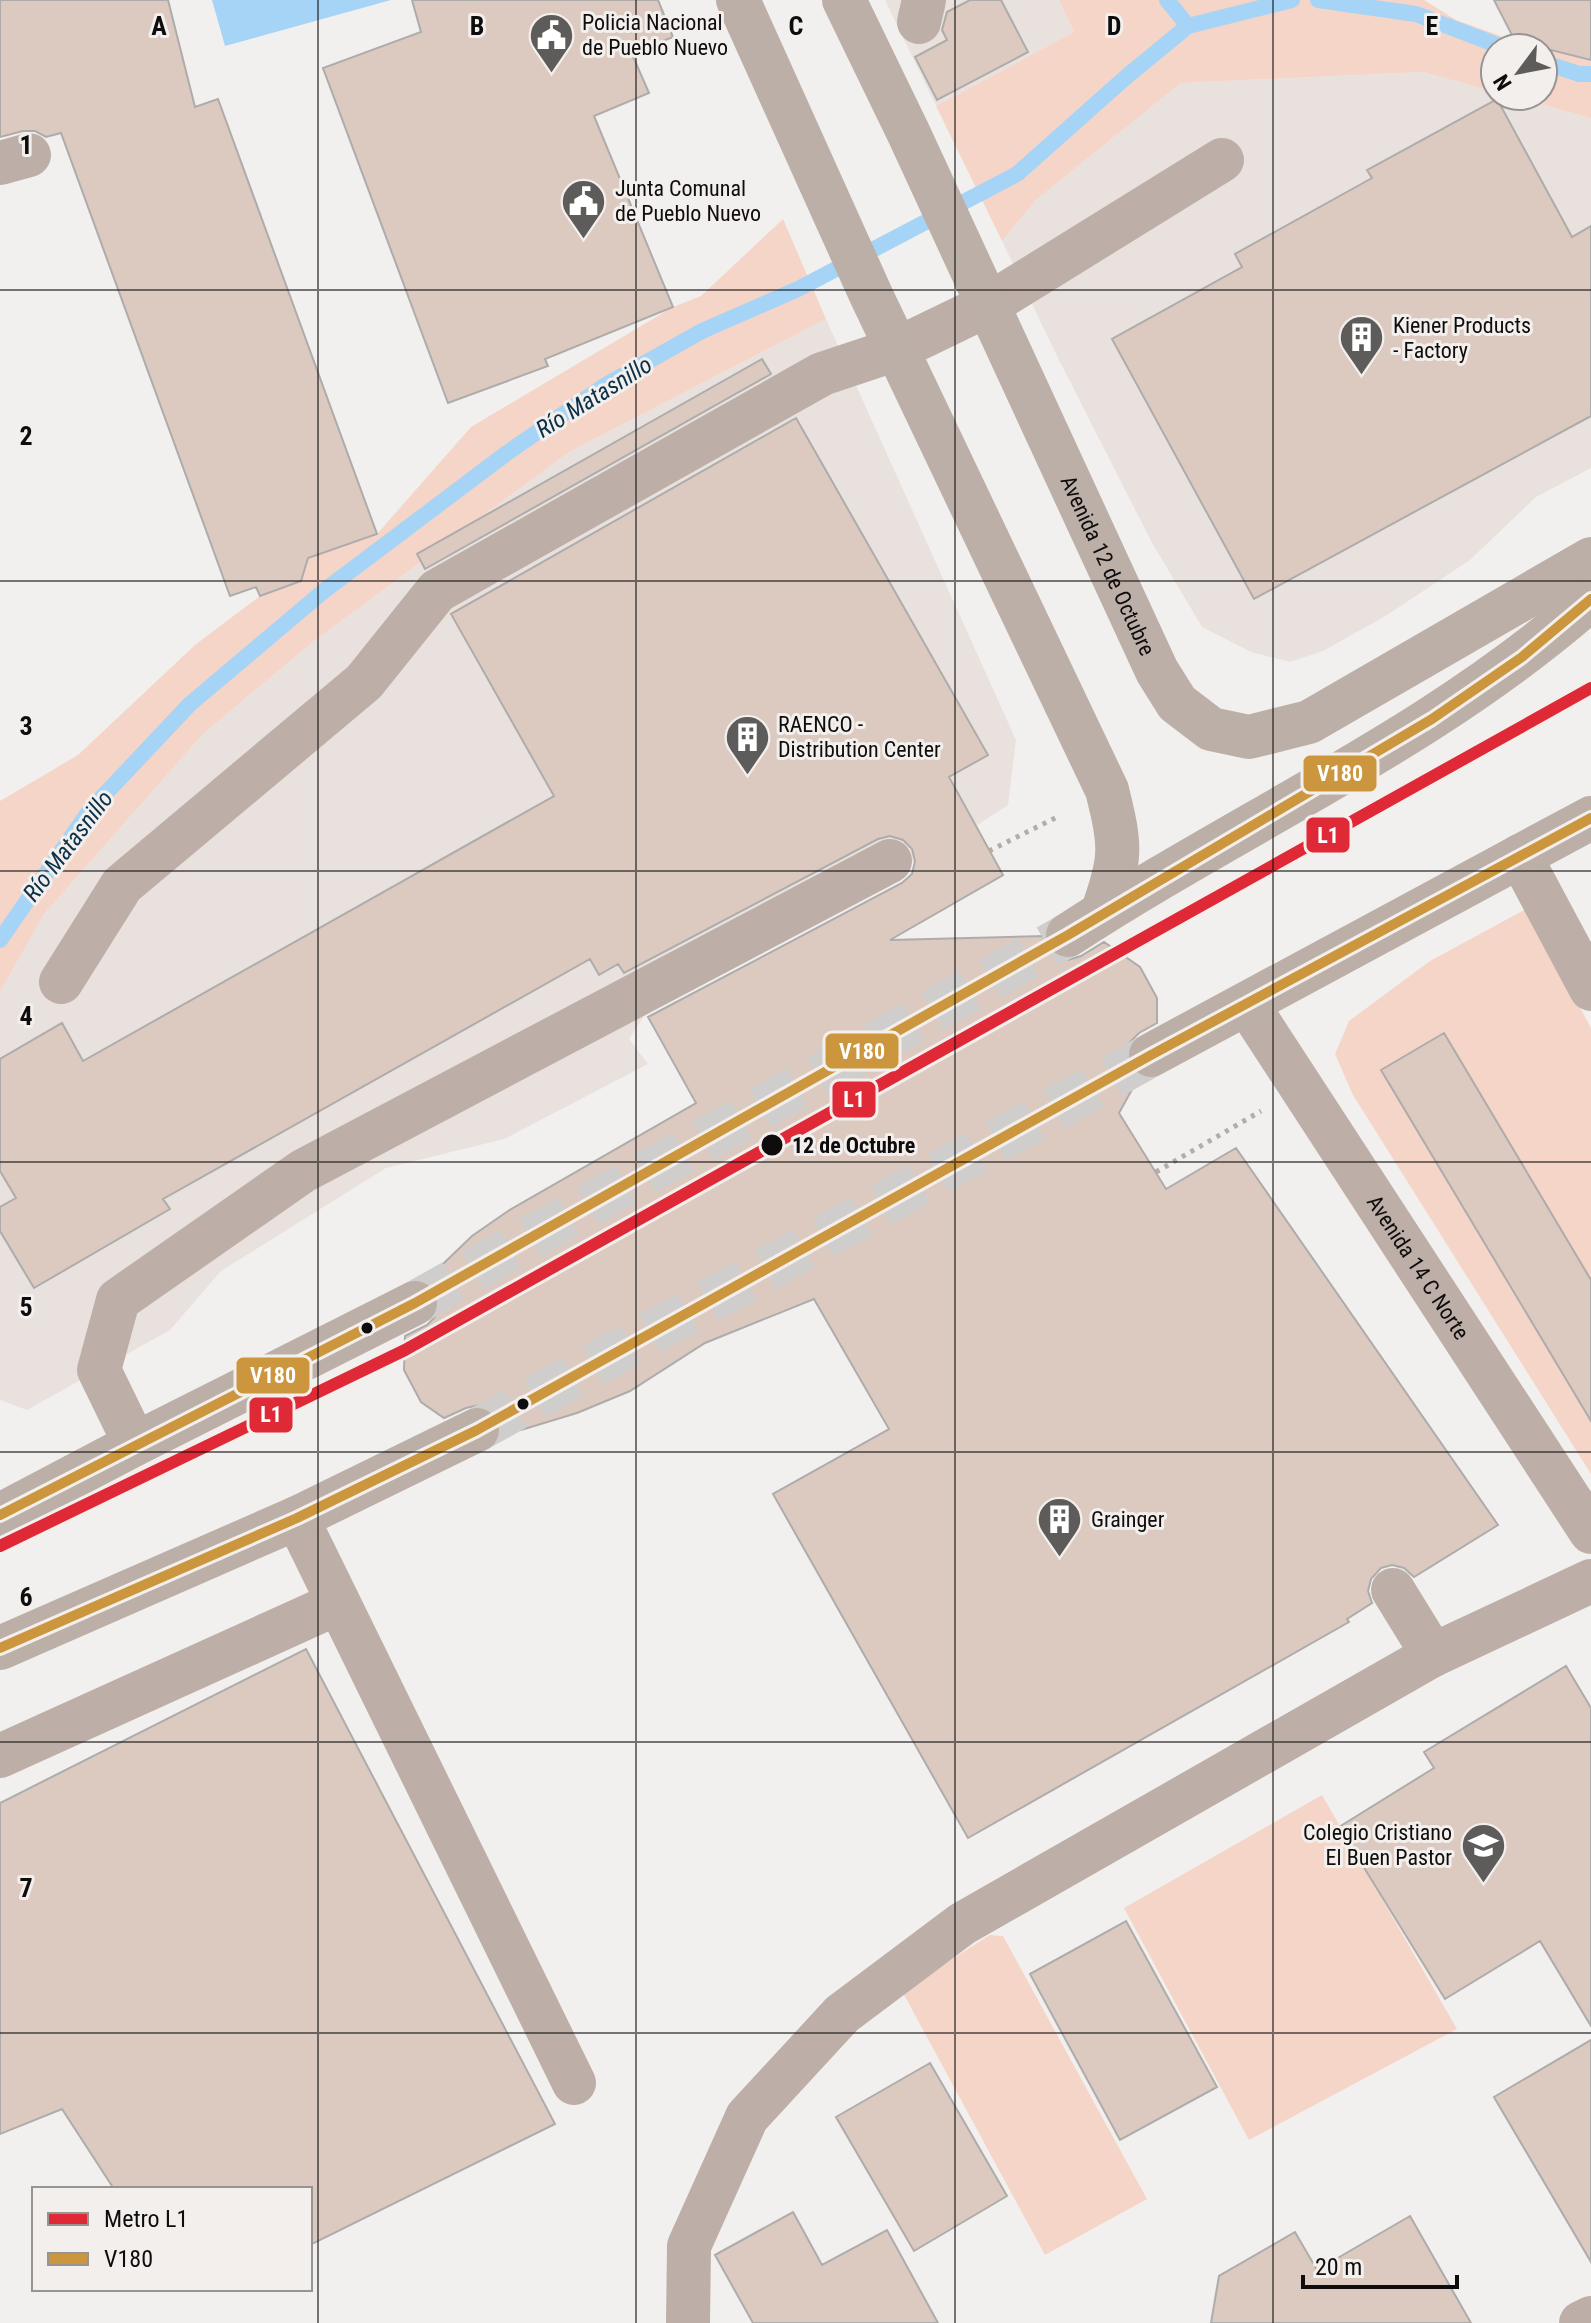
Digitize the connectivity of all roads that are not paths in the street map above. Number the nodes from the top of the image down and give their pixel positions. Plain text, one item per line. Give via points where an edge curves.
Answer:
1 (738, 0) edge
2 (844, 0) edge
3 (1222, 160) dead end
4 (988, 305) junction
5 (897, 349) junction
6 (1591, 559) edge
7 (1591, 599) edge
8 (1591, 818) edge
9 (1520, 856) junction
10 (890, 861) dead end
11 (61, 982) dead end
12 (1591, 989) edge
13 (1247, 1004) junction
14 (1151, 1055) tunnel mouth
15 (415, 1303) tunnel mouth
16 (477, 1430) tunnel mouth
17 (135, 1444) junction
18 (0, 1515) edge
19 (297, 1518) junction
20 (1591, 1532) edge
21 (1591, 1581) edge
22 (1393, 1590) dead end
23 (338, 1603) junction
24 (0, 1648) edge
25 (1433, 1655) junction
26 (0, 1756) edge
27 (574, 2083) dead end
28 (1591, 2318) edge
29 (688, 2323) edge
30 (1581, 2323) edge

1 - 5 main road
2 - 4 main road, Avenida 12 de Octubre
3 - 4 street
4 - 5 street
4 - 6 main road, Avenida 12 de Octubre via 1157,671 1177,703 1211,729 1249,737 1309,722
5 - 7 main road via 1107,790 1119,836 1117,873 1085,924 1432,719 1522,657
5 - 11 street via 809,380 437,591 364,682 122,885
8 - 9 main road
9 - 12 street
9 - 13 main road
10 - 17 street via 303,1171 118,1300 99,1370
13 - 14 main road
13 - 20 street, Avenida 14 C Norte
15 - 17 main road
16 - 19 main road
17 - 18 main road
19 - 23 street
19 - 24 main road
21 - 25 street
22 - 25 street
23 - 26 street
23 - 27 street
25 - 29 street via 962,1924 842,2014 747,2117 689,2246
28 - 30 street

